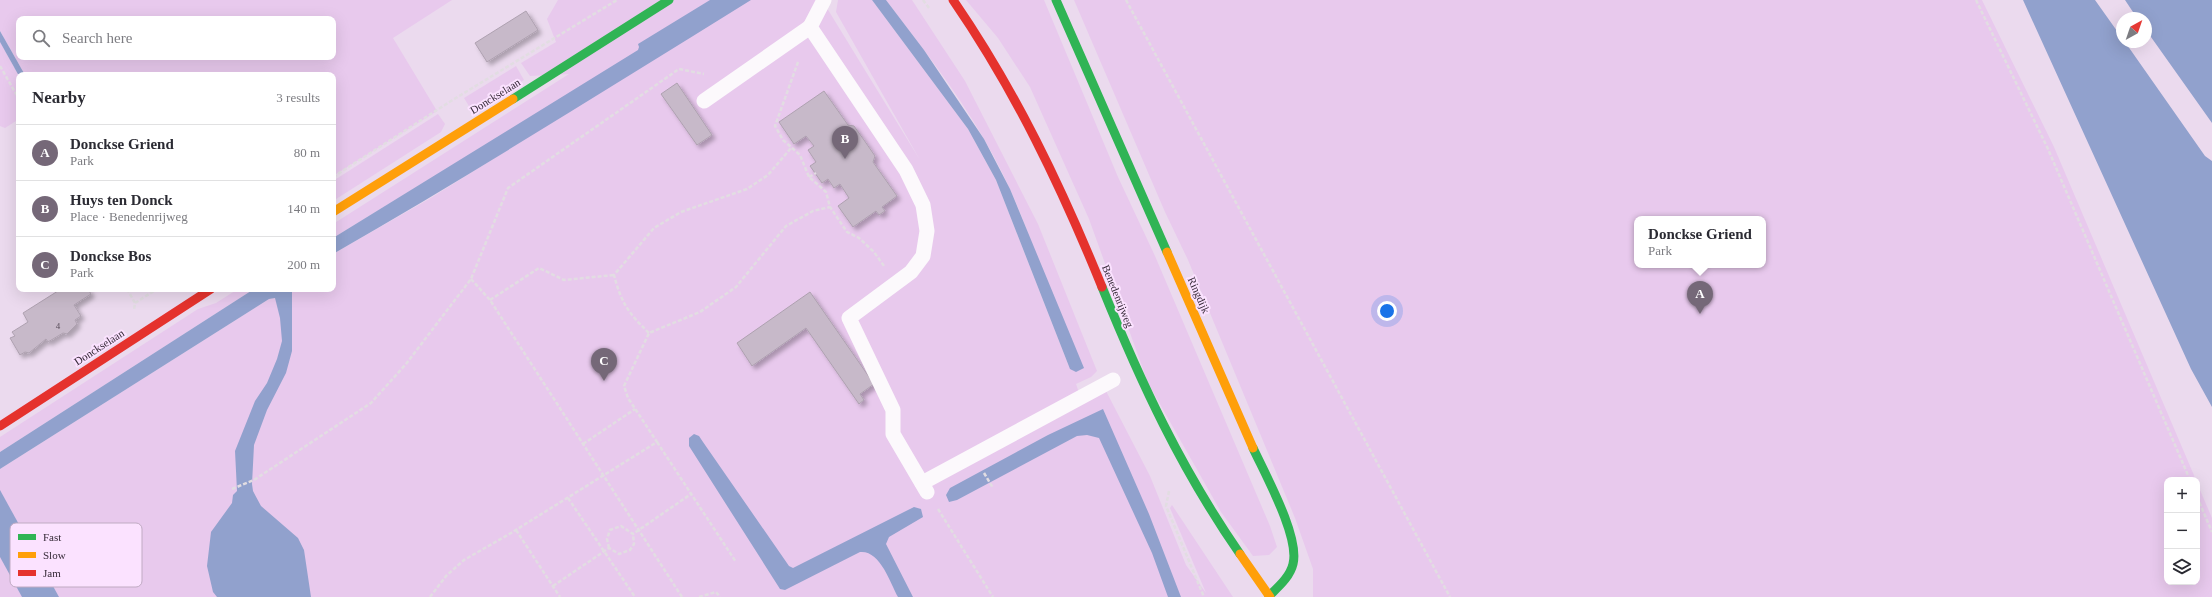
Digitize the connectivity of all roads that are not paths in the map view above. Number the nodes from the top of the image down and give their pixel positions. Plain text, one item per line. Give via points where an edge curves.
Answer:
1 (669, 0) edge
2 (824, 0) edge
3 (953, 0) edge
4 (1056, 0) edge
5 (810, 28) junction
6 (704, 101) dead end
7 (336, 210) edge
8 (206, 292) edge
9 (1113, 380) dead end
10 (0, 426) edge
11 (1270, 597) edge

1 - 7 street, Donckselaan
2 - 5 lane
3 - 11 street, Benedenrijweg via 1029,122 1053,172 1129,354 1167,435 1217,521
4 - 11 street, Ringdijk via 1287,524 1294,549 1294,567 1285,582
5 - 6 lane
5 - 9 lane via 906,170 922,205 927,231 924,256 911,272 849,318 893,410 893,434 924,487
8 - 10 street, Donckselaan

